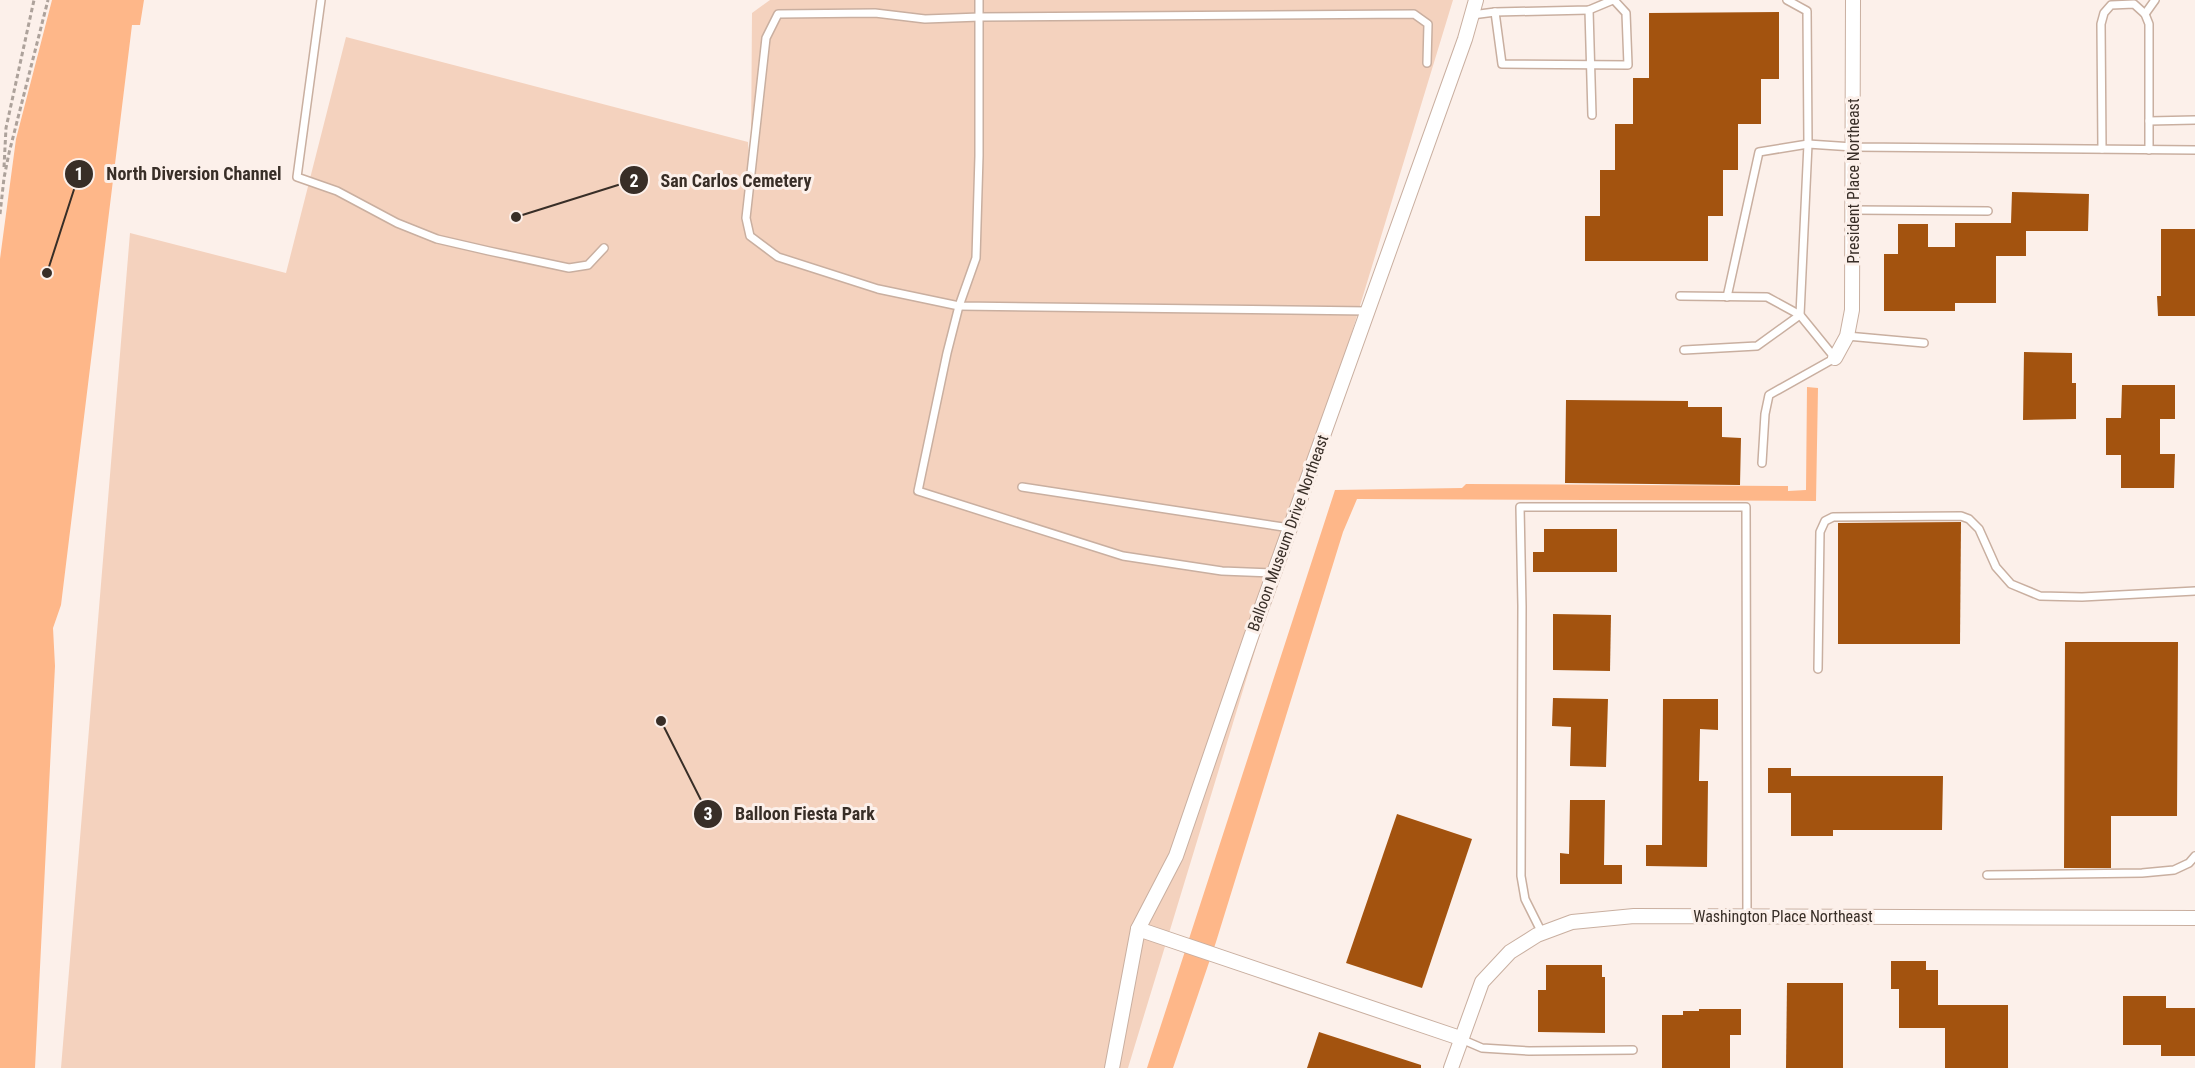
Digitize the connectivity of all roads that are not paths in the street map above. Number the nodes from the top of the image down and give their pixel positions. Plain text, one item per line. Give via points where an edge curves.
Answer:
1 (321, 0) edge
2 (979, 0) edge
3 (1476, 0) edge
4 (1614, 0) edge
5 (1787, 0) edge
6 (1853, 0) edge
7 (2155, 0) edge
8 (1589, 10) junction
9 (1495, 12) junction
10 (2145, 14) junction
11 (1472, 15) junction
12 (980, 17) junction
13 (1427, 63) dead end
14 (1591, 65) junction
15 (1592, 115) dead end
16 (2195, 120) edge
17 (2149, 121) junction
18 (1808, 144) junction
19 (1853, 147) junction
20 (2102, 149) junction
21 (2149, 150) junction
22 (2195, 150) edge
23 (1853, 210) junction
24 (1988, 211) dead end
25 (604, 248) dead end
26 (1680, 296) dead end
27 (1727, 297) junction
28 (959, 306) junction
29 (1368, 311) junction
30 (1800, 315) junction
31 (1848, 336) junction
32 (1924, 343) dead end
33 (1684, 350) dead end
34 (1835, 358) junction
35 (1762, 463) dead end
36 (1022, 487) dead end
37 (1290, 528) junction
38 (1274, 573) junction
39 (2195, 591) edge
40 (1818, 669) dead end
41 (2195, 856) edge
42 (1988, 875) dead end
43 (1747, 916) junction
44 (2195, 918) edge
45 (1138, 929) junction
46 (1542, 933) junction
47 (1460, 1038) junction
48 (1633, 1050) dead end
49 (1112, 1068) edge
50 (1451, 1068) edge

1 - 25 lane via 297,177 337,191 437,239 568,268 588,265
2 - 12 lane
3 - 11 street, Balloon Museum Drive Northeast
4 - 8 lane
4 - 14 lane via 1626,13 1628,65
5 - 18 lane via 1807,11
6 - 19 street, President Place Northeast
7 - 10 lane
8 - 9 lane
8 - 14 lane
9 - 11 lane
9 - 14 lane via 1502,64
10 - 17 lane via 2150,24
10 - 20 lane via 2134,4 2111,5 2104,13
11 - 29 street, Balloon Museum Drive Northeast
12 - 13 lane via 1414,14 1428,24
12 - 28 lane via 976,258
12 - 28 lane via 925,20 875,13 778,14 766,38 746,218 750,236 778,257 879,289
14 - 15 lane
16 - 17 lane
17 - 21 lane
18 - 19 lane
18 - 27 lane via 1760,152
18 - 30 lane
19 - 20 lane
19 - 23 street, President Place Northeast
20 - 21 lane
21 - 22 lane
23 - 24 lane
23 - 31 street, President Place Northeast
26 - 27 lane
27 - 30 lane via 1767,297
28 - 29 lane
28 - 38 lane via 918,491 1123,556 1222,571
29 - 37 street, Balloon Museum Drive Northeast
30 - 33 lane via 1757,346
30 - 34 lane
31 - 32 lane
31 - 34 street, President Place Northeast
34 - 35 lane via 1768,395
36 - 37 lane
37 - 38 street, Balloon Museum Drive Northeast
38 - 45 street, Balloon Museum Drive Northeast via 1176,856
39 - 40 lane via 2040,596 2011,584 1996,567 1979,529 1969,519 1833,517 1825,521 1821,532
41 - 42 lane via 2174,870 2142,873
43 - 44 street, Washington Place Northeast
43 - 46 street, Washington Place Northeast via 1634,916 1572,922
43 - 46 lane via 1746,507 1520,507 1521,876 1525,898
45 - 47 street
45 - 49 street, Balloon Museum Drive Northeast
46 - 47 street, Washington Place Northeast via 1510,952 1482,982
47 - 48 lane via 1482,1048
47 - 50 street, Washington Place Northeast

